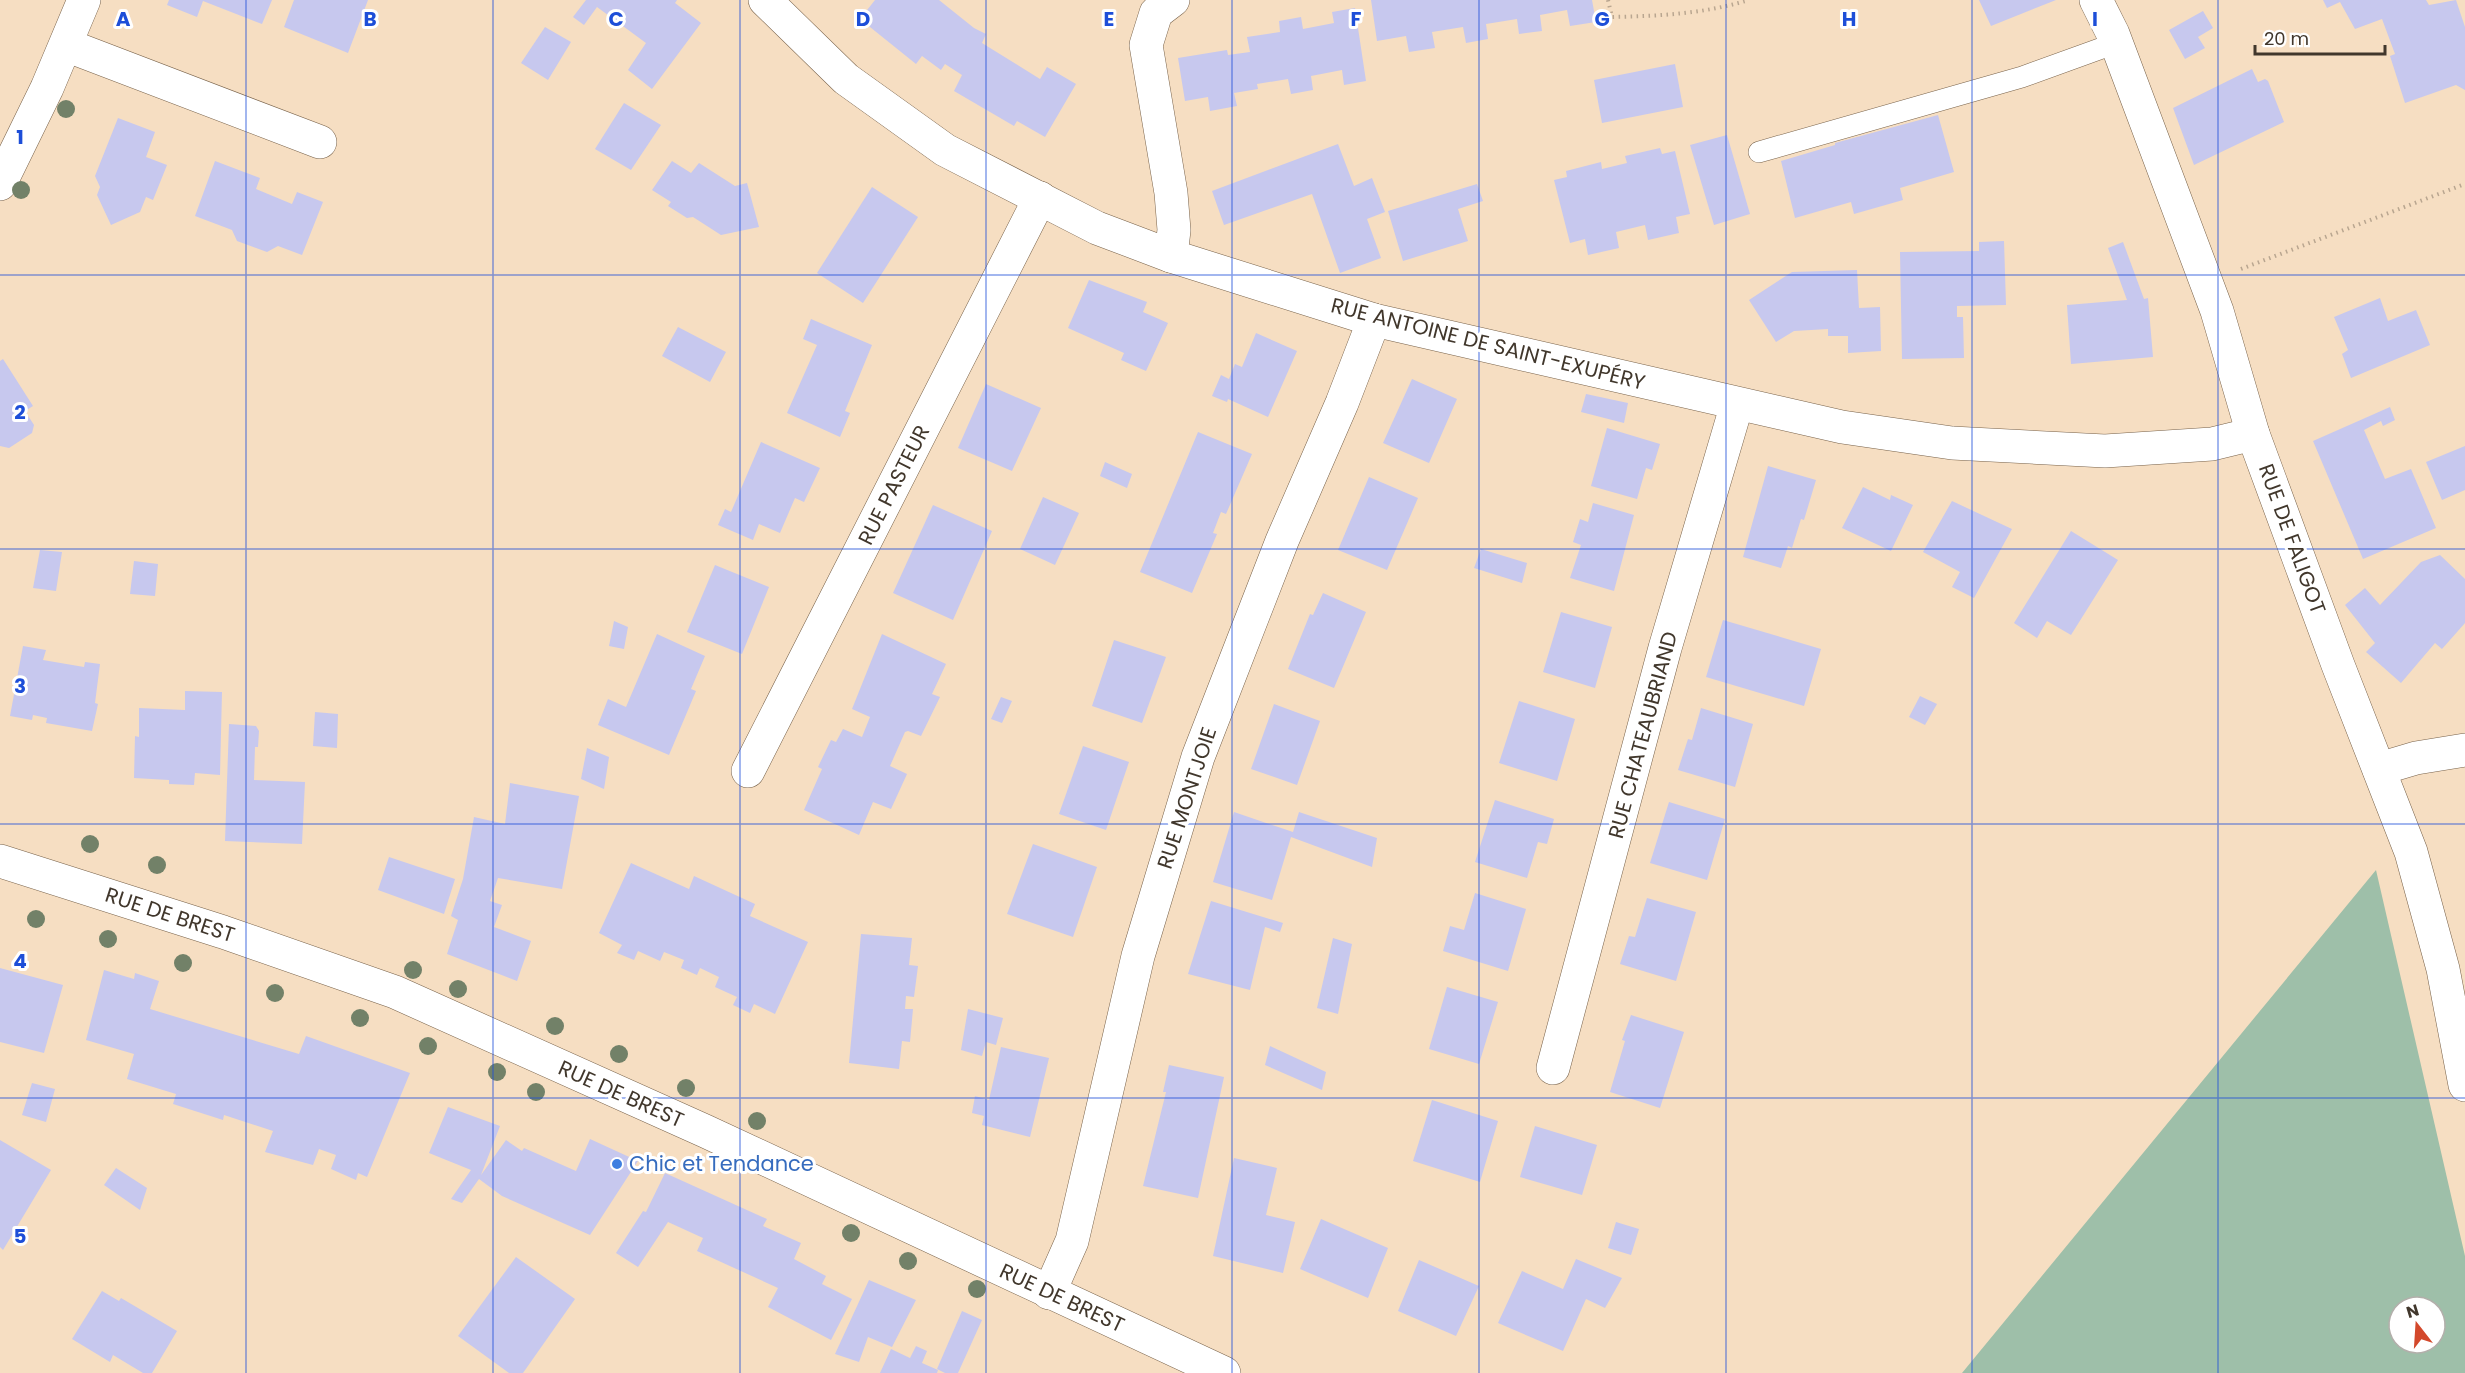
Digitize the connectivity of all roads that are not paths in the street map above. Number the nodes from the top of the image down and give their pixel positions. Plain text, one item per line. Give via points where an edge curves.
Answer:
1 (84, 0) edge
2 (765, 0) edge
3 (1173, 0) edge
4 (2096, 0) edge
5 (2116, 43) junction
6 (66, 45) junction
7 (320, 142) dead end
8 (1760, 152) dead end
9 (0, 184) edge
10 (1040, 198) junction
11 (1171, 256) junction
12 (1374, 320) junction
13 (1737, 404) junction
14 (2253, 434) junction
15 (2465, 750) edge
16 (2379, 769) junction
17 (747, 771) dead end
18 (0, 861) edge
19 (1553, 1068) dead end
20 (2465, 1085) edge
21 (1049, 1293) junction
22 (1224, 1373) edge

1 - 6 street
2 - 10 street, RUE ANTOINE DE SAINT-EXUPÉRY via 846,79 945,150
3 - 11 street via 1156,13 1146,45 1172,193
4 - 5 street, RUE DE FALIGOT
5 - 8 lane via 2022,77
5 - 14 street, RUE DE FALIGOT via 2206,282
6 - 7 street
6 - 9 street
10 - 11 street, RUE ANTOINE DE SAINT-EXUPÉRY via 1097,228
10 - 17 street, RUE PASTEUR
11 - 12 street, RUE ANTOINE DE SAINT-EXUPÉRY
12 - 13 street, RUE ANTOINE DE SAINT-EXUPÉRY
12 - 21 street, RUE MONTJOIE via 1198,758 1138,956 1072,1241
13 - 14 street, RUE ANTOINE DE SAINT-EXUPÉRY via 1842,427 1952,443 2105,451 2212,444
13 - 19 street, RUE CHATEAUBRIAND via 1665,648
14 - 16 street, RUE DE FALIGOT
15 - 16 street
16 - 20 street, RUE DE FALIGOT via 2411,852 2440,958
18 - 21 street, RUE DE BREST via 395,992 705,1131
21 - 22 street, RUE DE BREST

